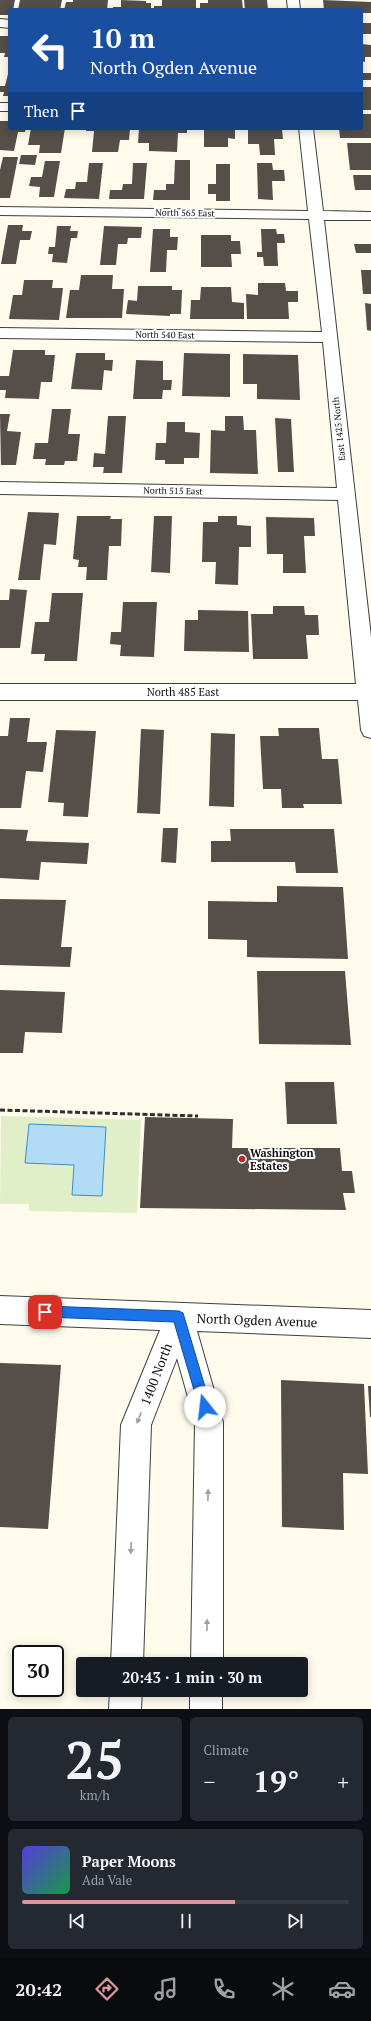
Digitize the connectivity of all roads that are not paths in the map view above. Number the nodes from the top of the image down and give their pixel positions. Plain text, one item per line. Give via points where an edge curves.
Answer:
1 (306, 130) edge
2 (0, 211) edge
3 (316, 215) junction
4 (371, 216) edge
5 (0, 333) edge
6 (330, 337) junction
7 (0, 488) edge
8 (346, 494) junction
9 (0, 692) edge
10 (367, 692) junction
11 (371, 730) edge
12 (0, 1310) edge
13 (179, 1317) junction
14 (371, 1324) edge
15 (127, 1657) edge
16 (206, 1657) edge
17 (126, 1697) edge
18 (206, 1697) edge
19 (125, 1709) edge
20 (206, 1709) edge

1 - 3 street, East 1425 North
2 - 3 street, North 565 East
3 - 4 street, North 565 East
3 - 6 street, East 1425 North
5 - 6 street, North 540 East
6 - 8 street, East 1425 North
7 - 8 street, North 515 East
8 - 10 street, East 1425 North
9 - 10 street, North 485 East
10 - 11 street, East 1425 North
12 - 13 street, North Ogden Avenue
13 - 14 street, North Ogden Avenue
13 -> 15 street, 1400 North via 136,1425
16 -> 13 street, 1400 North via 209,1422
17 - 19 street
18 - 20 street

